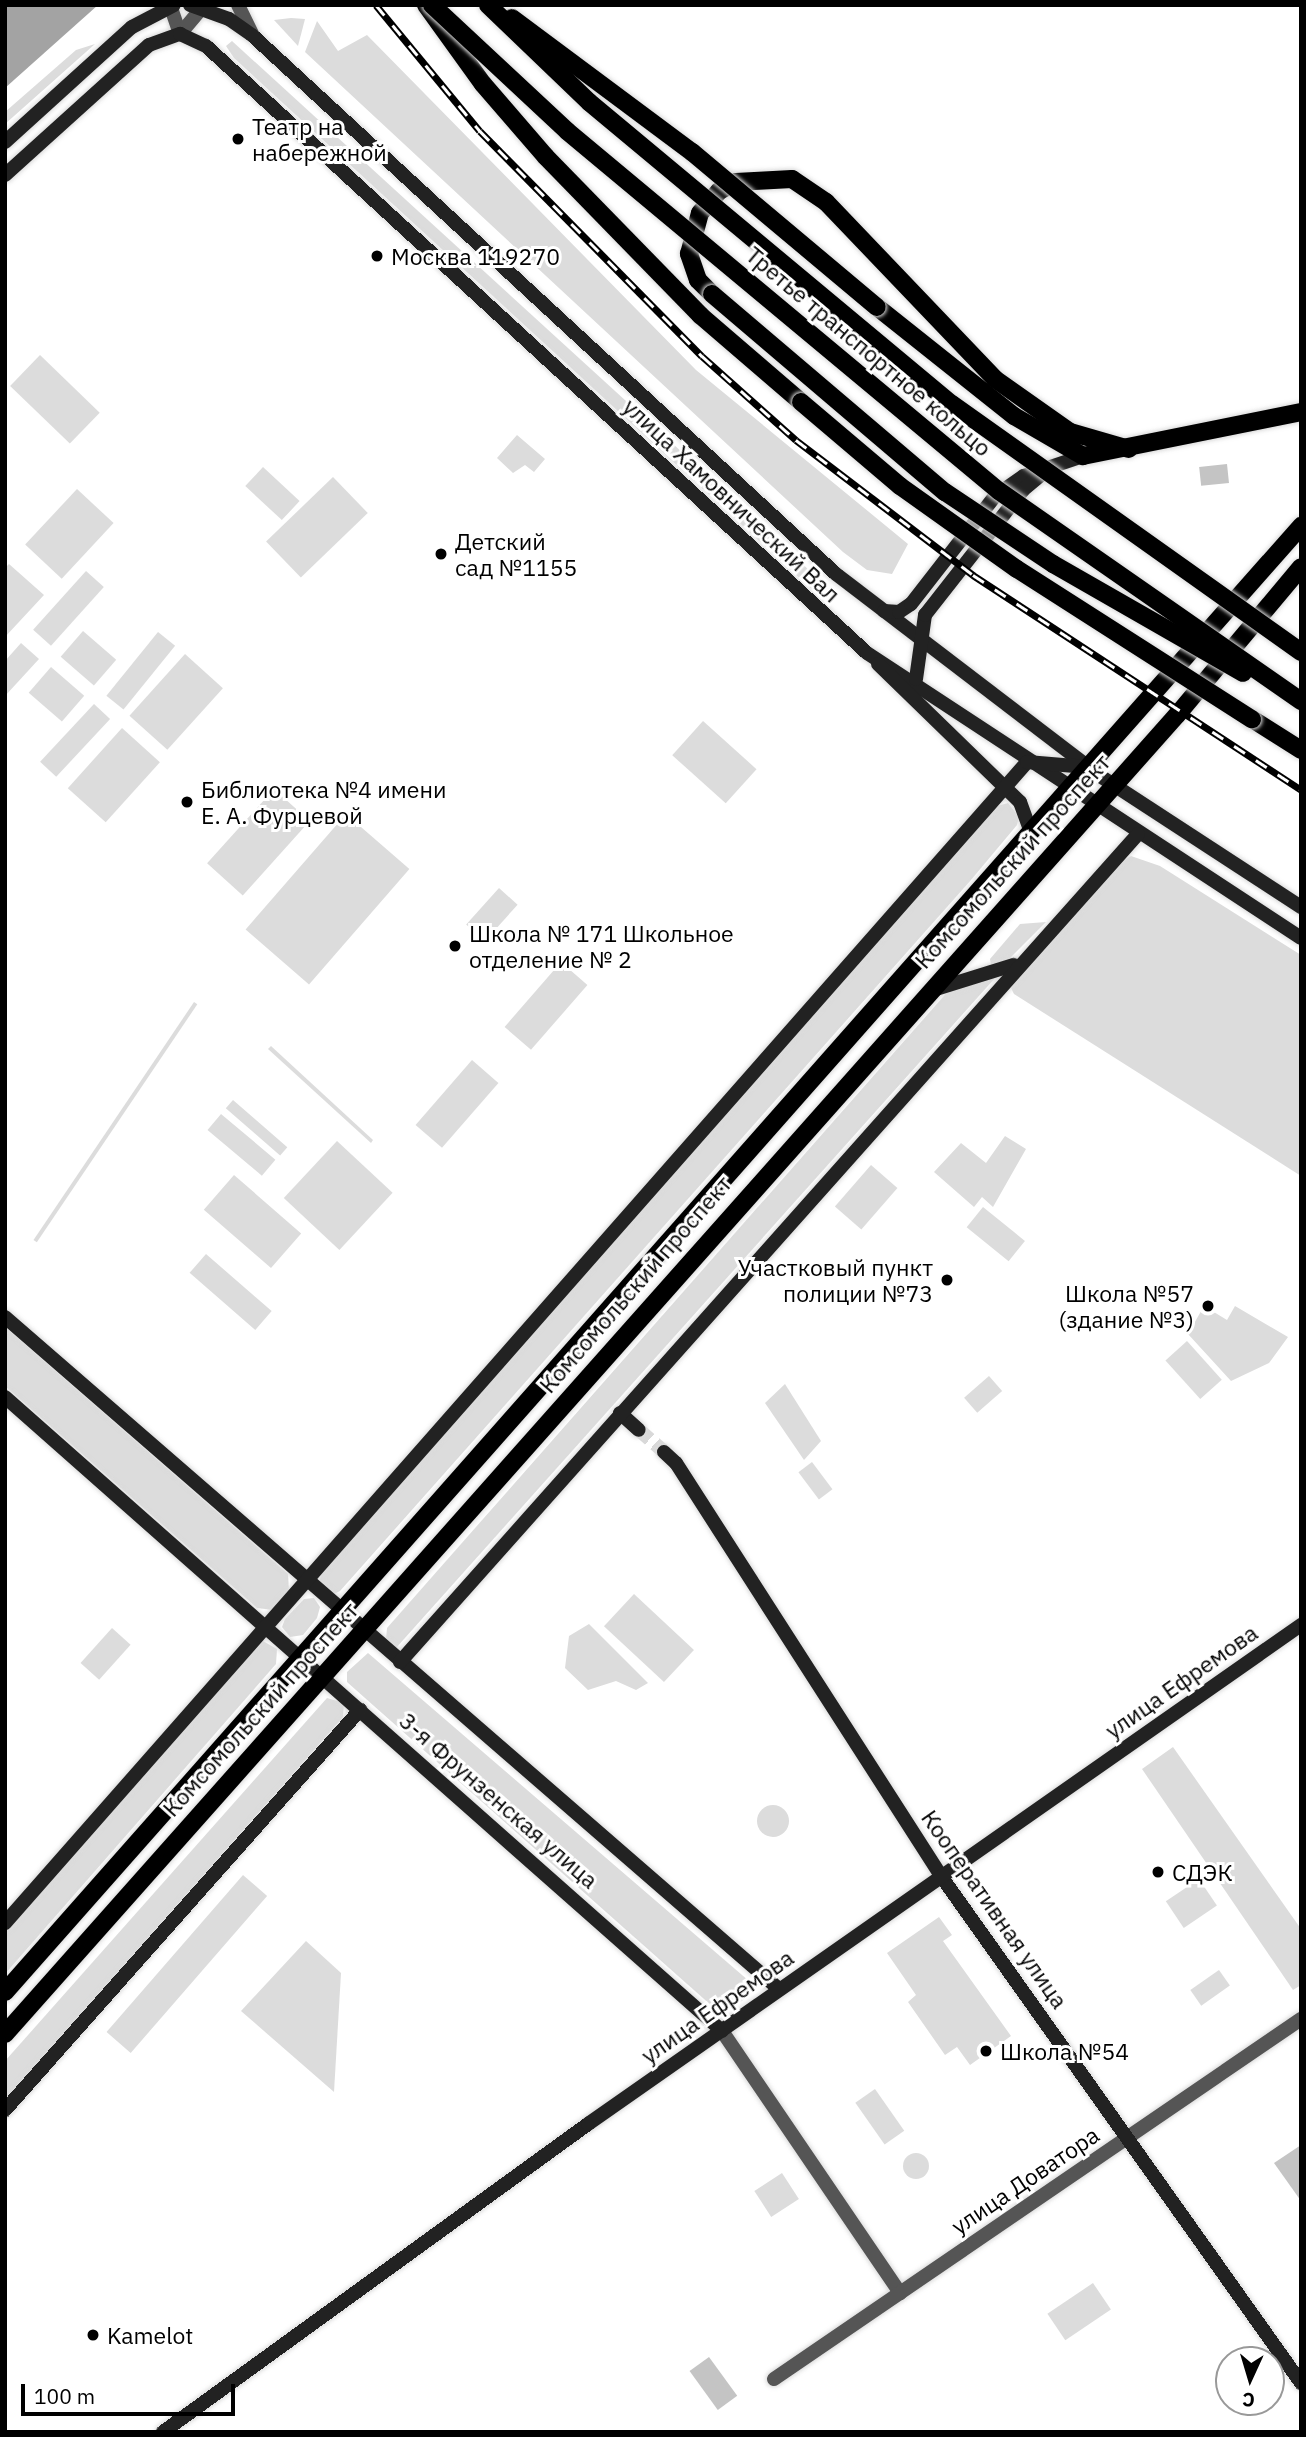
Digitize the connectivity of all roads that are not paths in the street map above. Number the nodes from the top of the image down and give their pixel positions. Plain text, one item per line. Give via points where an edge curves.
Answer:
1 (171, 5) edge
2 (238, 5) edge
3 (426, 5) edge
4 (432, 5) edge
5 (488, 5) edge
6 (495, 5) edge
7 (199, 6) edge
8 (180, 34) junction
9 (253, 36) junction
10 (5, 142) edge
11 (5, 175) edge
12 (1301, 412) edge
13 (1129, 449) junction
14 (1083, 456) junction
15 (1054, 465) junction
16 (1301, 526) edge
17 (1301, 567) edge
18 (1301, 586) edge
19 (1273, 602) junction
20 (882, 610) junction
21 (918, 638) junction
22 (1301, 652) edge
23 (867, 653) junction
24 (916, 680) junction
25 (1301, 703) edge
26 (1301, 750) edge
27 (1027, 762) junction
28 (1087, 767) junction
29 (1113, 785) junction
30 (1004, 787) junction
31 (1068, 788) junction
32 (1094, 805) junction
33 (1031, 832) junction
34 (1138, 834) junction
35 (1301, 907) edge
36 (1301, 938) edge
37 (1026, 955) junction
38 (922, 996) junction
39 (5, 1317) edge
40 (5, 1397) edge
41 (620, 1413) junction
42 (639, 1430) tunnel mouth
43 (664, 1452) tunnel mouth
44 (306, 1582) junction
45 (340, 1612) junction
46 (1301, 1625) edge
47 (266, 1627) junction
48 (362, 1630) junction
49 (301, 1657) junction
50 (400, 1662) junction
51 (322, 1676) junction
52 (360, 1710) junction
53 (941, 1876) junction
54 (5, 1923) edge
55 (779, 1989) junction
56 (5, 1992) edge
57 (1301, 2019) edge
58 (722, 2031) junction
59 (5, 2034) edge
60 (5, 2110) edge
61 (1129, 2137) junction
62 (900, 2293) junction
63 (774, 2379) dead end
64 (1301, 2383) edge
65 (163, 2432) edge

1 - 8 street
1 - 10 street via 132,27
2 - 9 street, улица Хамовнический Вал
3 - 26 main road, bridge via 483,84 546,156 700,315 791,394 900,485 1006,561
4 - 25 main road, Третье транспортное кольцо, bridge via 567,131 999,491
5 - 22 main road, Третье транспортное кольцо, bridge via 589,102 952,404
6 - 14 main road, bridge via 692,152 1014,416
7 - 8 street
7 - 9 street, улица Хамовнический Вал
8 - 11 street via 149,45
8 - 23 street, улица Хамовнический Вал via 206,46
9 - 20 street, улица Хамовнический Вал via 836,574
12 - 13 main road
13 - 14 main road
13 - 25 main road, bridge via 1070,432 995,379 826,202 792,179 736,182 719,191 700,213 689,254 698,280 944,492 1109,598
14 - 15 street
15 - 20 street via 995,496 911,604 899,612
15 - 21 street via 1023,490 957,572 925,615
16 - 28 main road, Комсомольский проспект
17 - 19 main road, Комсомольский проспект
18 - 19 main road
19 - 29 main road, Комсомольский проспект
20 - 21 street, улица Хамовнический Вал
21 - 24 street
21 - 28 street, улица Хамовнический Вал
23 - 24 street, улица Хамовнический Вал
23 - 30 street
24 - 27 street, улица Хамовнический Вал
27 - 28 street, Комсомольский проспект
27 - 30 street, Комсомольский проспект
27 - 31 street, улица Хамовнический Вал
28 - 29 street, улица Хамовнический Вал
28 - 31 main road, Комсомольский проспект
29 - 32 main road, Комсомольский проспект
29 - 35 street, улица Хамовнический Вал
30 - 33 street via 1020,803
30 - 44 street, Комсомольский проспект
31 - 32 street, улица Хамовнический Вал
31 - 33 main road, Комсомольский проспект
32 - 34 street, улица Хамовнический Вал
32 - 38 main road, Комсомольский проспект
33 - 45 main road, Комсомольский проспект
34 - 36 street, улица Хамовнический Вал
34 - 37 street
37 - 38 street via 1011,966 951,982
37 - 41 street
38 - 48 main road, Комсомольский проспект
39 - 44 street, 3-я Фрунзенская улица
40 - 47 street, 3-я Фрунзенская улица
41 - 42 street
41 - 50 street
43 - 53 street, Кооперативная улица via 677,1463
44 - 45 street, 3-я Фрунзенская улица
44 - 47 street, Комсомольский проспект
45 - 48 street, 3-я Фрунзенская улица
45 - 49 main road, Комсомольский проспект
46 - 53 street, улица Ефремова
47 - 49 street, 3-я Фрунзенская улица
47 - 54 street, Комсомольский проспект
48 - 50 street, 3-я Фрунзенская улица
48 - 51 main road, Комсомольский проспект
49 - 51 street, 3-я Фрунзенская улица
49 - 56 main road, Комсомольский проспект
50 - 55 street, 3-я Фрунзенская улица
51 - 52 street, 3-я Фрунзенская улица
51 - 59 main road, Комсомольский проспект
52 - 58 street, 3-я Фрунзенская улица
52 - 60 street
53 - 55 street, улица Ефремова
53 - 61 street, Кооперативная улица
55 - 58 street, улица Ефремова
57 - 61 street, улица Доватора
58 - 62 street, 3-я Фрунзенская улица
58 - 65 street, улица Ефремова
61 - 62 street, улица Доватора
61 - 64 street, Кооперативная улица
62 - 63 street, улица Доватора

